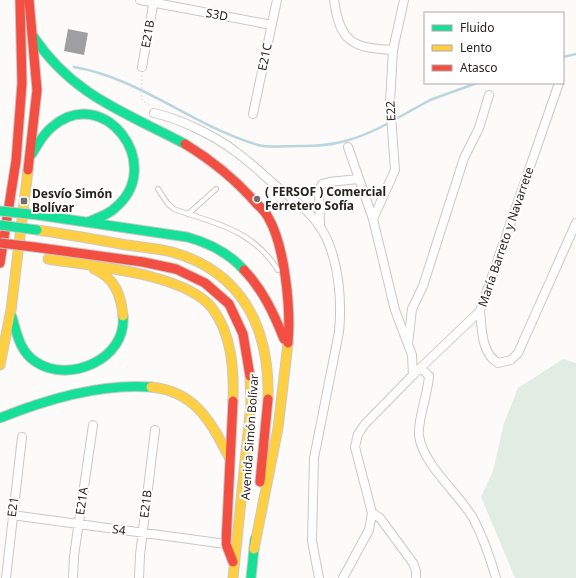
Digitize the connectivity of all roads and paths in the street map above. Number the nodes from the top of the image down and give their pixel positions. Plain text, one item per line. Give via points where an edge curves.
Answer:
1 (20, 0) edge
2 (30, 0) edge
3 (140, 0) edge
4 (277, 0) edge
5 (334, 0) edge
6 (404, 0) edge
7 (153, 1) edge
8 (272, 25) junction
9 (34, 36) junction
10 (394, 50) junction
11 (142, 67) dead end
12 (141, 83) dead end
13 (559, 84) edge
14 (489, 95) dead end
15 (154, 113) joint
16 (253, 114) dead end
17 (348, 147) dead end
18 (30, 156) junction
19 (358, 179) junction
20 (158, 189) dead end
21 (216, 189) dead end
22 (0, 211) edge
23 (188, 214) junction
24 (373, 219) junction
25 (88, 222) junction
26 (576, 223) edge
27 (0, 225) edge
28 (320, 228) junction
29 (0, 243) edge
30 (0, 252) edge
31 (34, 252) junction
32 (0, 263) edge
33 (84, 265) junction
34 (288, 288) junction
35 (11, 310) junction
36 (480, 312) junction
37 (408, 344) junction
38 (287, 349) junction
39 (0, 365) edge
40 (416, 372) junction
41 (0, 418) edge
42 (93, 425) dead end
43 (156, 430) dead end
44 (22, 437) dead end
45 (230, 459) junction
46 (372, 513) junction
47 (12, 515) junction
48 (79, 524) junction
49 (143, 533) junction
50 (226, 544) junction
51 (254, 549) junction
52 (234, 563) junction
53 (6, 578) edge
54 (73, 578) edge
55 (139, 578) edge
56 (233, 578) edge
57 (251, 578) edge
58 (319, 578) edge
59 (343, 578) edge
60 (416, 578) edge
61 (496, 578) edge

1 - 32 highway via 22,83 16,161
2 - 9 highway
3 - 7 street, S3D
4 - 8 street, E21C
5 - 10 street via 336,17 342,32 354,43 369,49
6 - 10 street, E22
7 - 8 street, S3D
7 - 11 street, E21B
8 - 16 street, E21C
9 - 18 highway via 37,90
9 - 34 highway via 52,63 86,92 214,160 243,186 269,220 282,256
10 - 24 street, E22 via 390,102 394,170
12 - 15 path via 141,99 155,109
13 - 36 street, María Barreto y Navarrete
14 - 37 street via 480,128 464,158 423,286 412,308
15 - 28 street via 169,116 235,151 304,206
17 - 19 street
18 - 25 highway via 55,124 77,115 99,116 112,122 125,134 135,154 134,183 117,208
18 - 35 highway
19 - 24 street
19 - 28 street via 322,184 319,190
20 - 23 lane via 174,209
21 - 23 lane
22 - 25 highway, bridge
23 - 34 lane via 230,227 258,244 277,268
24 - 37 street via 395,310
25 - 38 highway via 194,239 224,252 250,275 265,296
26 - 36 street via 518,353 511,360 498,363 488,355
27 - 51 highway, Avenida Simón Bolívar, bridge via 179,254 208,267 233,287 249,306 266,355 268,380
28 - 58 street via 326,238 337,273 341,312 314,458 312,541
29 - 31 highway, Avenida Simón Bolívar, bridge
30 - 31 highway
31 - 33 highway
31 - 52 highway, Avenida Simón Bolívar via 144,262 176,269 205,283 229,304 243,334 250,372 251,404
33 - 35 highway via 104,273 117,289 124,309 122,330 113,349 98,363 78,371 57,371 38,364 22,349 13,330
33 - 45 highway via 149,276 196,294 211,305 228,342 232,370
34 - 38 highway
35 - 39 highway
36 - 40 street, María Barreto y Navarrete
37 - 40 street
38 - 51 highway via 282,407
40 - 46 street, María Barreto y Navarrete via 358,434 355,447
40 - 61 street via 424,371 429,376 419,434 422,450 472,517 488,550
41 - 45 highway via 69,396 112,389 163,387 180,394 195,405 208,419
42 - 48 street, E21A
43 - 49 street, E21B
44 - 47 street, E21
45 - 50 highway
46 - 59 street, María Barreto y Navarrete via 369,530
46 - 60 street via 380,518 413,563
47 - 48 street, S4
47 - 53 street, E21
48 - 49 street, S4
48 - 54 street, E21A
49 - 50 street, S4
49 - 55 street, E21B
50 - 52 highway
51 - 57 highway, Avenida Simón Bolívar
52 - 56 highway, Avenida Simón Bolívar

